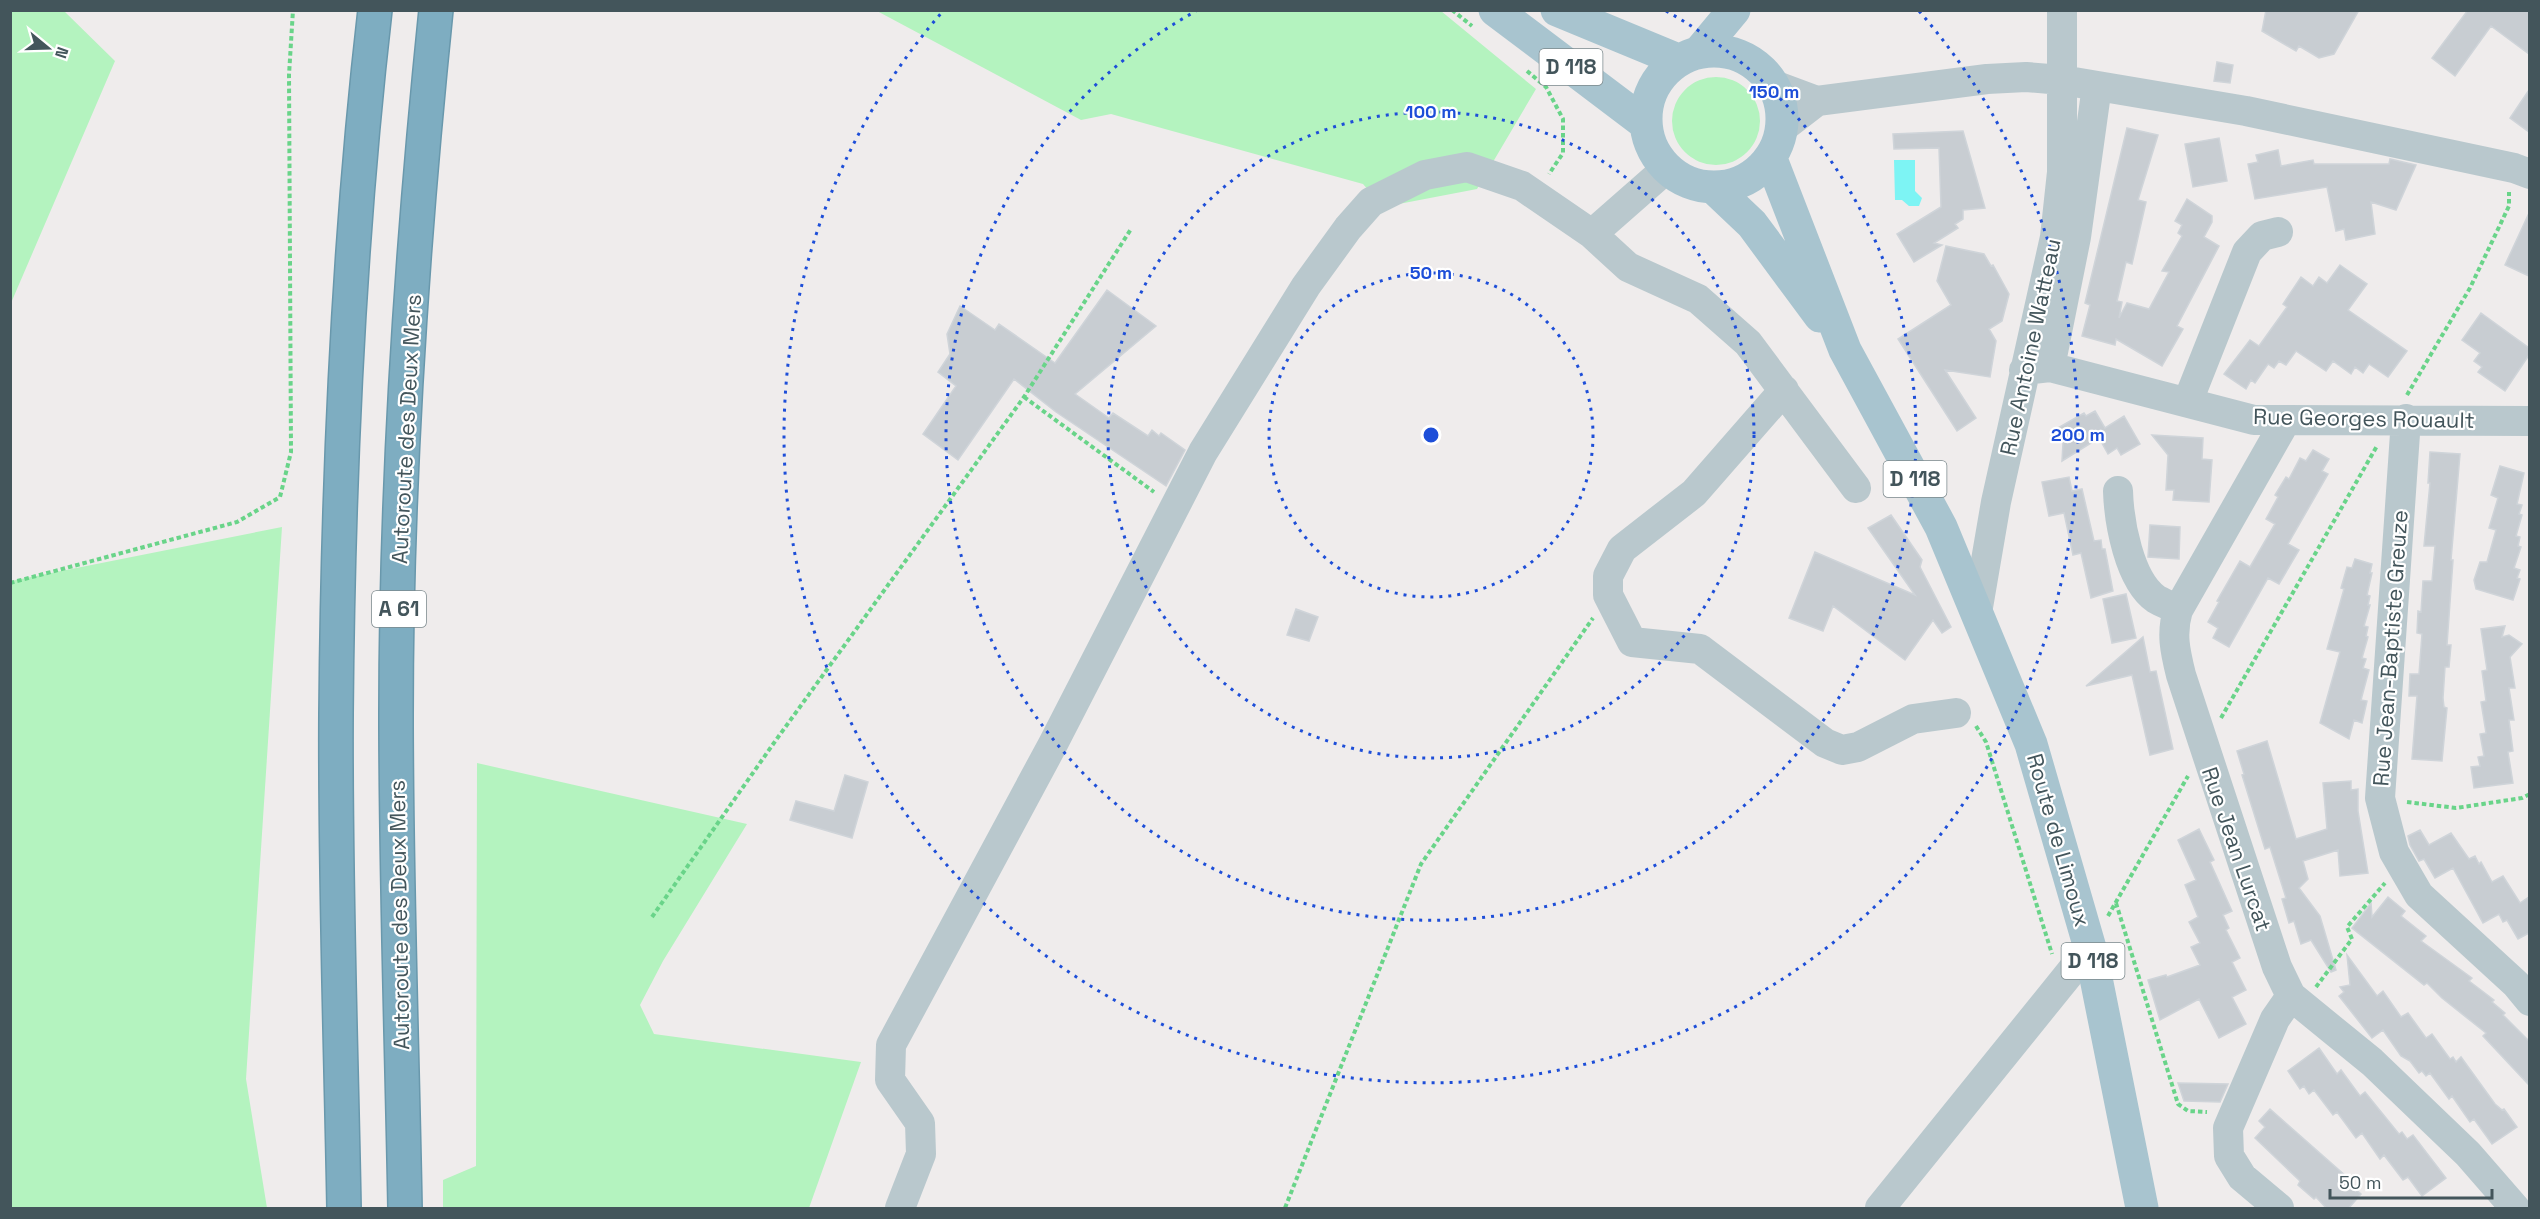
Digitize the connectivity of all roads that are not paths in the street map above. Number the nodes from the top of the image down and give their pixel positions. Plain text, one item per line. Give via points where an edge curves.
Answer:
1 (375, 10) edge
2 (436, 10) edge
3 (1557, 10) edge
4 (1735, 10) edge
5 (2062, 10) edge
6 (1487, 21) edge
7 (1689, 56) junction
8 (1750, 59) junction
9 (2062, 80) junction
10 (1774, 85) junction
11 (2097, 86) junction
12 (1817, 101) junction
13 (1646, 124) junction
14 (1782, 128) junction
15 (1770, 159) junction
16 (1666, 169) junction
17 (2522, 171) edge
18 (1714, 188) junction
19 (2278, 232) dead end
20 (1592, 234) junction
21 (1845, 350) junction
22 (2037, 369) junction
23 (1784, 390) junction
24 (2188, 401) junction
25 (2399, 419) junction
26 (2529, 421) edge
27 (2285, 422) junction
28 (1856, 488) dead end
29 (2118, 491) dead end
30 (2178, 610) junction
31 (1977, 613) junction
32 (1956, 713) road end
33 (2090, 948) junction
34 (2297, 1001) junction
35 (2529, 1001) edge
36 (344, 1209) edge
37 (405, 1209) edge
38 (900, 1209) edge
39 (1880, 1209) edge
40 (2142, 1209) edge
41 (2279, 1209) edge
42 (2515, 1209) edge

1 - 36 highway, A 61 via 352,274 342,490 336,737
2 - 37 highway, Autoroute des Deux Mers / A 61 via 411,290 401,494 396,713
3 - 7 main road, D 118
4 - 7 main road
4 - 8 main road
5 - 9 street, Rue Antoine Watteau
6 - 13 main road, D 118
7 - 8 main road via 1726,51
7 - 13 main road via 1659,78 1648,102
8 - 10 main road
9 - 11 street
9 - 12 street via 1986,79
9 - 22 street, Rue Antoine Watteau via 2062,172
10 - 12 street
10 - 14 main road via 1783,107
11 - 17 street via 2246,111
11 - 22 street, Rue Antoine Watteau via 2076,237
12 - 14 street
13 - 16 main road via 1653,150
14 - 15 main road
15 - 18 main road via 1746,180
15 - 21 main road, D 118
16 - 18 main road via 1689,183
16 - 20 street
18 - 21 main road, D 118 via 1752,224
19 - 24 street via 2262,236 2247,252
20 - 23 street via 1628,267 1698,299 1749,343
20 - 38 street via 1522,186 1467,167 1425,175 1371,202 1306,285 1203,452 891,1046 890,1080 920,1123 921,1154
21 - 31 main road, D 118 via 1941,527
22 - 24 street, Rue Georges Rouault
22 - 31 street, Rue Antoine Watteau via 1996,502
23 - 28 street
23 - 32 street via 1694,493 1622,549 1608,576 1608,595 1632,642 1700,649 1825,743 1842,750 1858,747 1913,719
24 - 27 street, Rue Georges Rouault via 2254,420
25 - 26 street, Rue Georges Rouault
25 - 27 street, Rue Georges Rouault
25 - 35 street, Rue Jean-Baptiste Greuze via 2380,798 2394,852 2419,895 2516,984
27 - 30 street, Rue Jean Lurcat
29 - 30 street via 2119,520 2138,577 2155,598
30 - 34 street, Rue Jean Lurcat via 2173,627 2174,649 2204,749 2277,967
31 - 33 main road, Route de Limoux / D 118 via 2021,719 2056,824
33 - 39 street
33 - 40 main road, Route de Limoux / D 118
34 - 41 street via 2276,1019 2228,1128 2229,1156 2242,1177
34 - 42 street, Rue Jean Lurcat via 2372,1062 2468,1154

